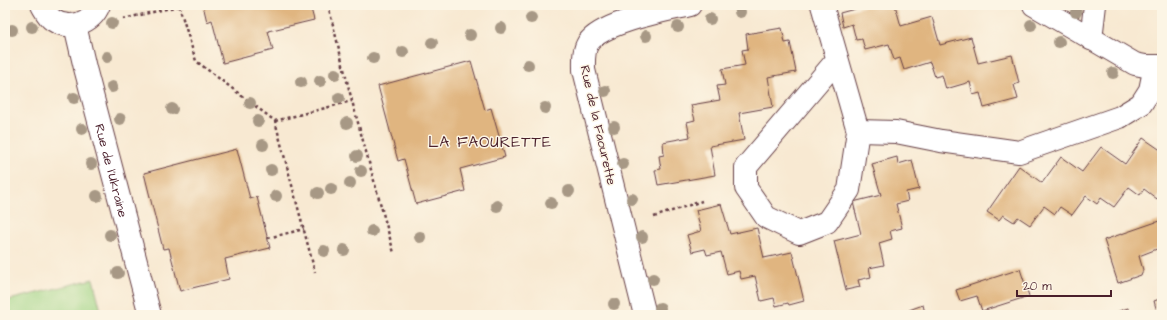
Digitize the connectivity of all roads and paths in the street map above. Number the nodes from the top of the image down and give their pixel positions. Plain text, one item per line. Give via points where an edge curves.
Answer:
1 (42, 5) edge
2 (99, 5) edge
3 (183, 5) edge
4 (328, 5) edge
5 (690, 5) edge
6 (822, 5) edge
7 (1034, 5) edge
8 (1095, 5) edge
9 (179, 6) junction
10 (120, 20) dead end
11 (75, 25) junction
12 (1091, 39) junction
13 (837, 60) junction
14 (1158, 66) edge
15 (352, 101) junction
16 (275, 121) junction
17 (858, 131) junction
18 (702, 201) dead end
19 (654, 217) dead end
20 (304, 229) junction
21 (268, 238) dead end
22 (394, 252) dead end
23 (315, 272) dead end
24 (150, 315) edge
25 (645, 315) edge

1 - 11 street via 51,19 62,25
2 - 11 street via 92,17
3 - 9 path
4 - 15 path
5 - 25 street, Rue de la Faourette via 615,24 596,34 588,43 584,56 584,70
6 - 13 street
7 - 12 street
8 - 12 street
9 - 10 path
9 - 16 path via 196,60
11 - 24 street, Rue de l'Ukraine
12 - 14 street via 1135,64
13 - 17 street
13 - 17 street via 746,168 746,188 766,217 799,233 827,222 849,190
14 - 17 street via 1150,90 1141,104 1120,117 1018,152 896,132
15 - 16 path
15 - 22 path
16 - 20 path
18 - 19 path
20 - 21 path
20 - 23 path

